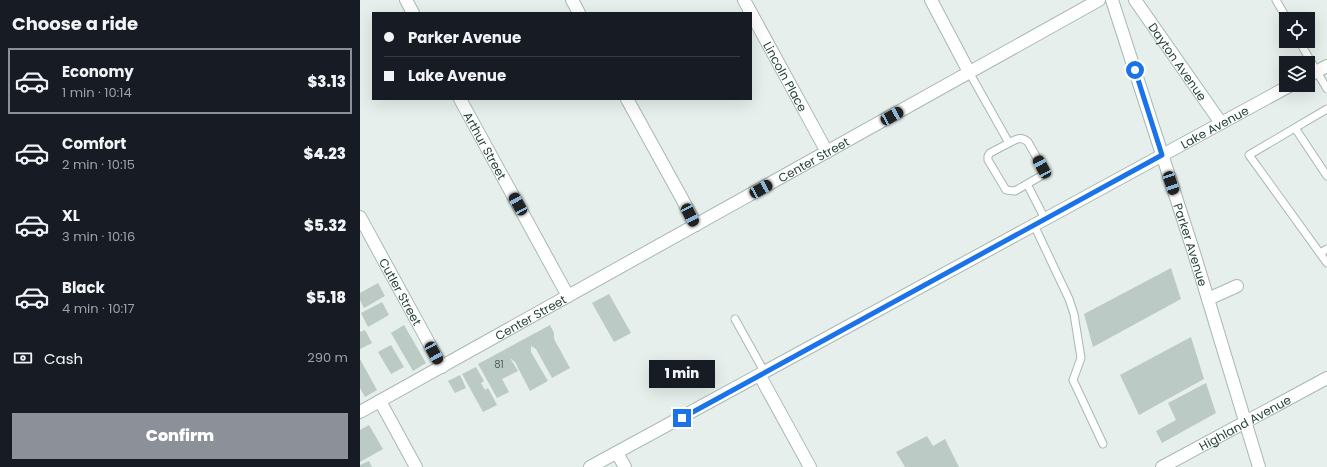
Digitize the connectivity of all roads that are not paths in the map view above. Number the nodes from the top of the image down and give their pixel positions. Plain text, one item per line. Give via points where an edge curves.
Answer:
1 (406, 0) edge
2 (572, 0) edge
3 (744, 0) edge
4 (931, 0) edge
5 (1099, 0) edge
6 (1112, 0) edge
7 (1135, 0) edge
8 (1276, 0) edge
9 (412, 12) edge
10 (578, 12) edge
11 (751, 12) edge
12 (1283, 12) edge
13 (752, 15) edge
14 (1303, 48) edge
15 (1317, 71) edge
16 (969, 72) junction
17 (1327, 89) edge
18 (1279, 92) edge
19 (461, 100) edge
20 (628, 100) edge
21 (1327, 109) edge
22 (1221, 123) junction
23 (1294, 128) junction
24 (1008, 143) junction
25 (827, 152) junction
26 (1162, 155) junction
27 (1327, 176) edge
28 (1027, 184) junction
29 (360, 217) edge
30 (1046, 219) junction
31 (696, 225) junction
32 (1034, 225) junction
33 (1327, 249) edge
34 (1320, 253) junction
35 (1327, 263) edge
36 (1237, 286) dead end
37 (568, 296) junction
38 (1208, 298) junction
39 (735, 319) dead end
40 (442, 367) junction
41 (762, 374) junction
42 (1327, 378) edge
43 (380, 401) junction
44 (360, 412) edge
45 (1246, 422) junction
46 (1103, 444) dead end
47 (617, 453) junction
48 (416, 467) edge
49 (590, 467) edge
50 (625, 467) edge
51 (810, 467) edge
52 (1162, 467) edge
53 (1259, 467) edge

1 - 9 street
2 - 10 street
3 - 11 street, Lincoln Place
4 - 16 street
5 - 16 street, Center Street
6 - 26 street, Parker Avenue
7 - 22 street, Dayton Avenue
8 - 12 lane
13 - 25 street, Lincoln Place
14 - 15 lane
15 - 17 lane
16 - 24 lane
16 - 25 street, Center Street
18 - 22 street, Lake Avenue
19 - 37 street, Arthur Street
20 - 31 street
21 - 23 lane
22 - 26 street, Lake Avenue
23 - 27 lane
23 - 34 lane via 1249,155
24 - 28 lane via 1019,138 1026,140 1042,167 1041,176
24 - 28 lane via 990,153 988,160 1006,190 1015,191
25 - 31 street, Center Street
26 - 30 street, Lake Avenue
26 - 38 street, Parker Avenue
28 - 30 lane
29 - 40 street, Cutler Street
30 - 32 street, Lake Avenue
31 - 37 street, Center Street
32 - 41 street, Lake Avenue
32 - 46 lane via 1074,314 1081,358 1073,380
33 - 34 lane
34 - 35 lane
36 - 38 street
37 - 40 street, Center Street
38 - 45 street, Parker Avenue
39 - 41 lane
40 - 43 street, Center Street
41 - 47 street, Lake Avenue
41 - 51 street
42 - 45 street, Highland Avenue
43 - 44 street, Center Street
43 - 48 street
45 - 52 street, Highland Avenue
45 - 53 street, Parker Avenue
47 - 49 street, Lake Avenue
47 - 50 street

